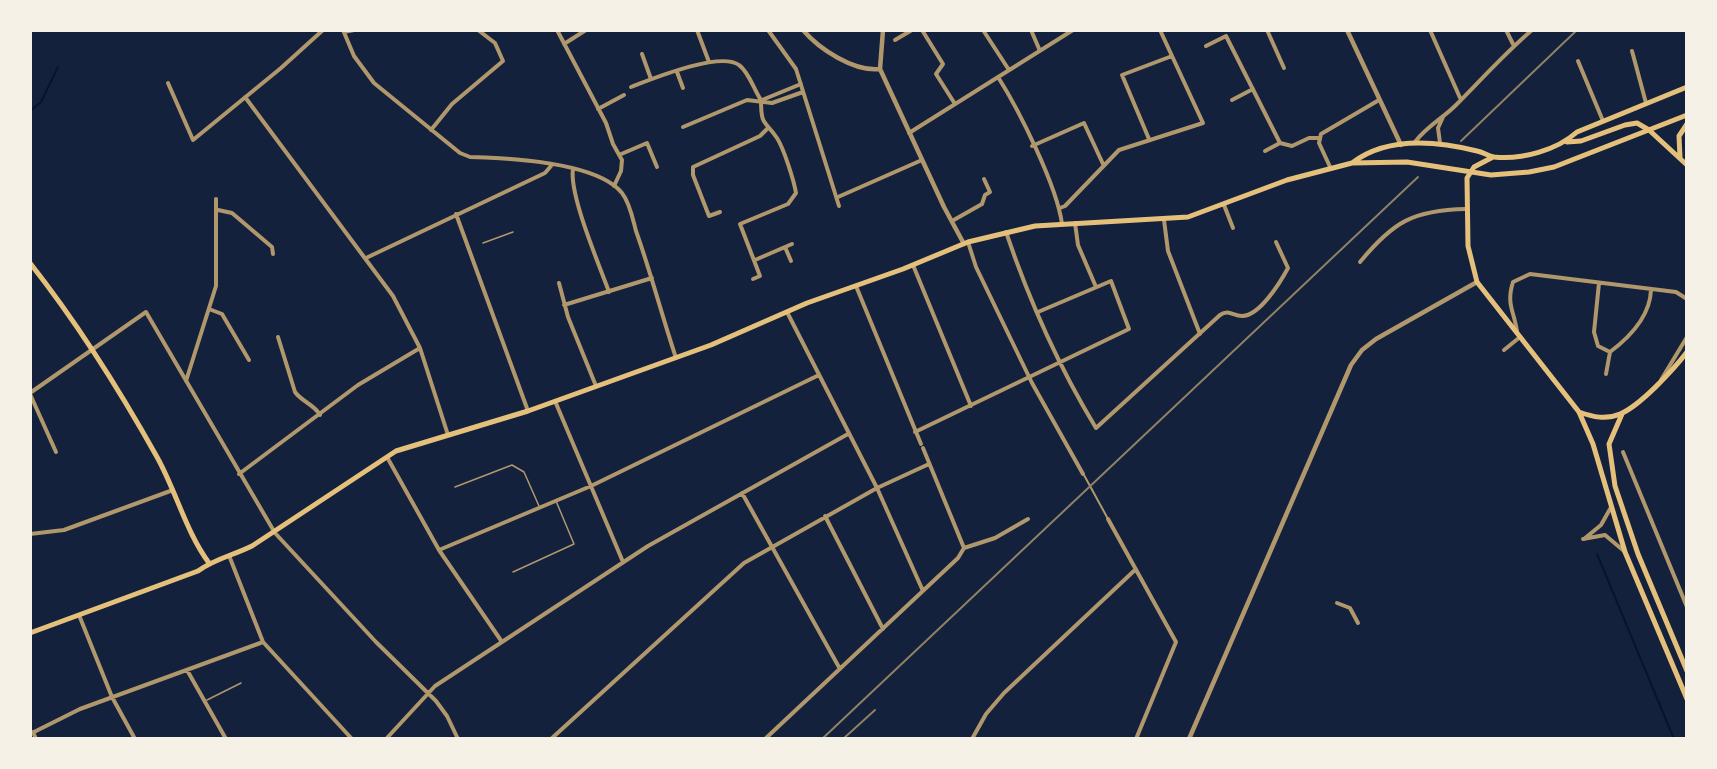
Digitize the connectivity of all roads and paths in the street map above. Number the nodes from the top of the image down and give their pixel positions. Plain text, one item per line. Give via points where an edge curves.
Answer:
1 (323, 30) edge
2 (354, 30) edge
3 (478, 30) edge
4 (557, 30) edge
5 (586, 30) edge
6 (697, 30) edge
7 (768, 30) edge
8 (803, 30) edge
9 (883, 30) edge
10 (912, 30) edge
11 (922, 30) edge
12 (982, 30) edge
13 (1031, 30) edge
14 (1073, 30) edge
15 (1160, 30) edge
16 (1267, 30) edge
17 (1347, 30) edge
18 (1430, 30) edge
19 (1506, 30) edge
20 (1532, 30) edge
21 (344, 31) edge
22 (895, 40) dead end
23 (564, 45) junction
24 (1206, 46) dead end
25 (1514, 46) junction
26 (1040, 51) junction
27 (1632, 51) dead end
28 (642, 54) dead end
29 (1172, 56) junction
30 (1578, 60) dead end
31 (709, 62) junction
32 (1284, 68) dead end
33 (880, 69) junction
34 (1009, 70) junction
35 (677, 72) junction
36 (998, 77) junction
37 (651, 79) junction
38 (168, 83) dead end
39 (801, 84) junction
40 (631, 87) dead end
41 (1687, 87) edge
42 (683, 88) dead end
43 (1253, 89) junction
44 (803, 92) junction
45 (624, 95) dead end
46 (245, 97) junction
47 (761, 100) junction
48 (1233, 100) dead end
49 (1378, 100) junction
50 (1461, 100) junction
51 (1646, 103) junction
52 (956, 104) junction
53 (598, 109) junction
54 (1446, 114) junction
55 (1687, 115) edge
56 (1604, 121) junction
57 (1687, 124) edge
58 (683, 128) dead end
59 (767, 129) junction
60 (431, 130) junction
61 (1649, 130) junction
62 (909, 133) junction
63 (1319, 138) junction
64 (1149, 139) junction
65 (1566, 141) junction
66 (1415, 142) junction
67 (1280, 143) junction
68 (1441, 144) junction
69 (1401, 145) junction
70 (1032, 146) junction
71 (1265, 151) dead end
72 (619, 155) junction
73 (1493, 157) junction
74 (1680, 159) junction
75 (922, 160) junction
76 (1352, 163) junction
77 (1104, 164) junction
78 (1687, 165) edge
79 (551, 166) junction
80 (657, 166) dead end
81 (573, 169) junction
82 (1331, 170) junction
83 (1468, 172) junction
84 (984, 179) dead end
85 (614, 186) junction
86 (838, 197) junction
87 (216, 199) dead end
88 (1224, 204) junction
89 (839, 206) dead end
90 (1060, 208) junction
91 (1466, 209) junction
92 (218, 210) junction
93 (720, 212) dead end
94 (456, 214) junction
95 (1164, 220) junction
96 (952, 221) junction
97 (1075, 223) junction
98 (1062, 224) junction
99 (1233, 228) dead end
100 (513, 232) dead end
101 (1006, 232) junction
102 (1276, 242) dead end
103 (483, 243) dead end
104 (966, 243) junction
105 (792, 244) dead end
106 (475, 246) dead end
107 (785, 247) junction
108 (468, 248) junction
109 (273, 254) dead end
110 (366, 258) junction
111 (755, 260) junction
112 (791, 261) dead end
113 (30, 262) edge
114 (1360, 262) dead end
115 (913, 265) junction
116 (37, 271) junction
117 (30, 276) edge
118 (652, 278) junction
119 (753, 279) dead end
120 (1477, 282) junction
121 (559, 283) dead end
122 (1599, 283) junction
123 (855, 285) junction
124 (1096, 287) junction
125 (1651, 290) junction
126 (609, 292) junction
127 (1687, 299) edge
128 (564, 305) junction
129 (209, 309) junction
130 (788, 312) junction
131 (1038, 312) junction
132 (1200, 334) junction
133 (1519, 335) junction
134 (278, 337) dead end
135 (1687, 337) edge
136 (420, 348) junction
137 (94, 350) junction
138 (1504, 350) dead end
139 (1610, 352) junction
140 (1687, 352) edge
141 (676, 358) junction
142 (249, 360) dead end
143 (1060, 361) junction
144 (1606, 374) dead end
145 (819, 375) junction
146 (1029, 375) junction
147 (186, 381) junction
148 (1659, 383) junction
149 (596, 386) junction
150 (30, 393) edge
151 (555, 401) junction
152 (971, 406) junction
153 (528, 411) junction
154 (1579, 412) junction
155 (1622, 414) junction
156 (320, 415) junction
157 (915, 432) junction
158 (848, 434) junction
159 (448, 435) junction
160 (56, 452) dead end
161 (1623, 452) dead end
162 (386, 456) junction
163 (929, 464) junction
164 (239, 474) junction
165 (1083, 474) joint
166 (591, 486) junction
167 (455, 487) dead end
168 (877, 488) junction
169 (173, 490) junction
170 (742, 493) junction
171 (556, 500) junction
172 (539, 507) junction
173 (1610, 509) junction
174 (825, 516) junction
175 (1028, 519) dead end
176 (1108, 519) joint
177 (275, 533) junction
178 (30, 534) edge
179 (772, 547) junction
180 (964, 548) junction
181 (439, 550) junction
182 (1624, 552) junction
183 (230, 558) junction
184 (623, 562) junction
185 (209, 563) junction
186 (1136, 569) junction
187 (513, 572) dead end
188 (923, 591) junction
189 (1337, 603) dead end
190 (1687, 607) edge
191 (79, 614) junction
192 (1358, 622) dead end
193 (883, 629) junction
194 (30, 633) edge
195 (263, 642) junction
196 (502, 642) junction
197 (840, 669) junction
198 (187, 670) junction
199 (1687, 671) edge
200 (241, 683) dead end
201 (427, 693) junction
202 (112, 697) junction
203 (1687, 699) edge
204 (205, 701) junction
205 (31, 733) edge
206 (36, 739) edge
207 (135, 739) edge
208 (226, 739) edge
209 (352, 739) edge
210 (386, 739) edge
211 (458, 739) edge
212 (551, 739) edge
213 (765, 739) edge
214 (972, 739) edge
215 (1136, 739) edge
216 (1190, 739) edge

1 - 46 street
2 - 21 street
3 - 60 street via 495,43 502,61 452,104
4 - 23 street
5 - 23 street
6 - 31 street
7 - 39 street via 796,69
8 - 33 street via 830,54
9 - 33 street
10 - 22 street
11 - 52 street via 943,64 936,74
12 - 34 street
13 - 26 street
14 - 26 street
15 - 29 street
16 - 32 street
17 - 49 street
18 - 50 street
19 - 25 street
20 - 25 street
21 - 60 street via 369,78
23 - 53 street
24 - 43 street via 1226,36
25 - 50 street
26 - 34 street
27 - 51 street
28 - 37 street
29 - 64 street via 1122,75
29 - 64 street via 1203,123
30 - 56 street
31 - 35 street
31 - 47 street via 728,60 739,65
33 - 62 street
34 - 36 street
35 - 37 street
35 - 42 street
36 - 52 street
36 - 70 street
37 - 40 street
38 - 46 street via 193,140
39 - 44 street
39 - 47 street
41 - 51 main road
43 - 48 street
43 - 67 street
44 - 47 street via 772,103
44 - 86 street
45 - 53 street
46 - 110 street
47 - 58 street via 747,100
47 - 59 street via 761,116
49 - 63 street
49 - 69 street
50 - 54 street
51 - 56 main road
52 - 62 street
53 - 72 street
54 - 66 street via 1428,126
54 - 68 street via 1438,128
55 - 61 main road
56 - 65 main road
57 - 74 main road via 1678,136
59 - 93 street via 693,167 709,216
59 - 111 street via 777,138 796,193 788,204 740,224
60 - 79 street via 465,155 538,160
61 - 65 main road via 1632,123 1581,141
61 - 74 main road
61 - 83 main road via 1541,170 1503,175
62 - 75 street
63 - 67 street via 1286,147
63 - 82 street
64 - 77 street via 1126,146
65 - 73 main road via 1523,155
66 - 68 main road
66 - 69 main road
67 - 71 street
68 - 73 main road
69 - 76 main road
70 - 77 street via 1084,123
70 - 90 street
72 - 80 street via 647,143
72 - 85 street via 623,165
73 - 83 main road
74 - 78 main road
75 - 86 street
75 - 96 street
76 - 82 main road
76 - 83 main road via 1390,161
77 - 90 street
79 - 81 street
79 - 94 street via 545,173
81 - 85 street
81 - 126 street via 580,208
82 - 88 main road via 1287,180
83 - 91 main road
84 - 96 street via 990,192 982,204
85 - 118 street via 624,197
86 - 89 street
87 - 92 street
88 - 95 main road via 1188,217
88 - 99 street
90 - 98 street
91 - 114 street via 1408,217 1380,238
91 - 120 main road via 1468,246
92 - 109 street via 232,213 272,247
92 - 129 street via 216,286
94 - 108 street
94 - 110 street
95 - 97 main road
95 - 132 street via 1168,250
96 - 104 street
97 - 98 main road
97 - 124 street via 1078,245
98 - 101 main road
100 - 103 lane
101 - 104 main road
101 - 131 street
102 - 132 street via 1288,268 1277,291 1249,314 1225,312
104 - 115 main road
104 - 146 street
105 - 107 street
106 - 108 lane
107 - 111 street
107 - 112 street
108 - 153 street
110 - 136 street via 393,296
111 - 119 street via 760,276
113 - 116 main road
115 - 123 main road
115 - 152 street
116 - 117 street
116 - 137 main road
118 - 126 street
118 - 141 street
120 - 133 main road
120 - 216 street via 1376,339 1351,364
121 - 128 street
122 - 125 street
122 - 133 street via 1522,276 1513,282 1509,302
122 - 139 street via 1594,332 1598,346
123 - 130 main road
123 - 157 street
124 - 131 street
124 - 143 street via 1111,281 1130,329
125 - 127 street via 1676,292
125 - 139 street via 1641,320 1624,342
126 - 128 street
128 - 149 street
129 - 142 street via 222,314
129 - 147 street
130 - 141 main road
130 - 145 street
131 - 143 street
132 - 143 street via 1096,428
133 - 138 street
133 - 154 main road
134 - 156 street via 295,392
135 - 148 street
136 - 156 street
136 - 159 street
137 - 147 street via 146,312
137 - 150 street
137 - 169 main road
139 - 144 street
140 - 148 main road
141 - 149 main road
143 - 146 street
145 - 158 street
145 - 166 street
146 - 152 street via 1026,381
146 - 165 street
147 - 164 street
148 - 155 main road
149 - 151 main road
150 - 160 street
151 - 153 main road
151 - 166 street
152 - 157 street
153 - 159 main road
154 - 155 main road via 1598,418
154 - 173 main road via 1593,444
155 - 199 main road via 1609,444 1615,486 1631,536
156 - 164 street
157 - 163 street
158 - 168 street
158 - 170 street
159 - 162 main road
161 - 190 street
162 - 177 main road
162 - 181 street
163 - 168 street
163 - 180 street
164 - 177 street
165 - 176 street
166 - 171 street
166 - 184 street
167 - 172 lane via 512,465 524,472
168 - 174 street
168 - 188 street
169 - 178 street via 64,530
169 - 185 main road
170 - 179 street
170 - 184 street
171 - 172 street
171 - 187 lane via 574,544
172 - 181 street
173 - 182 main road
173 - 182 street via 1601,525 1583,539 1607,536
174 - 179 street
174 - 193 street
175 - 180 street via 995,538
176 - 186 street
177 - 183 main road
177 - 201 street
179 - 197 street
179 - 212 street via 744,563
180 - 188 street
181 - 196 street
182 - 203 main road
183 - 185 main road
183 - 195 street
184 - 196 street
185 - 191 main road via 198,571
186 - 214 street via 1004,693
186 - 215 street via 1176,642
188 - 193 street
189 - 192 street via 1350,608
191 - 194 main road
191 - 202 street
193 - 197 street
195 - 198 street
195 - 209 street
196 - 201 street
197 - 213 street
198 - 202 street
198 - 204 street
200 - 204 lane
201 - 210 street
201 - 211 street via 447,716
202 - 205 street
202 - 207 street
204 - 208 street
205 - 206 street

